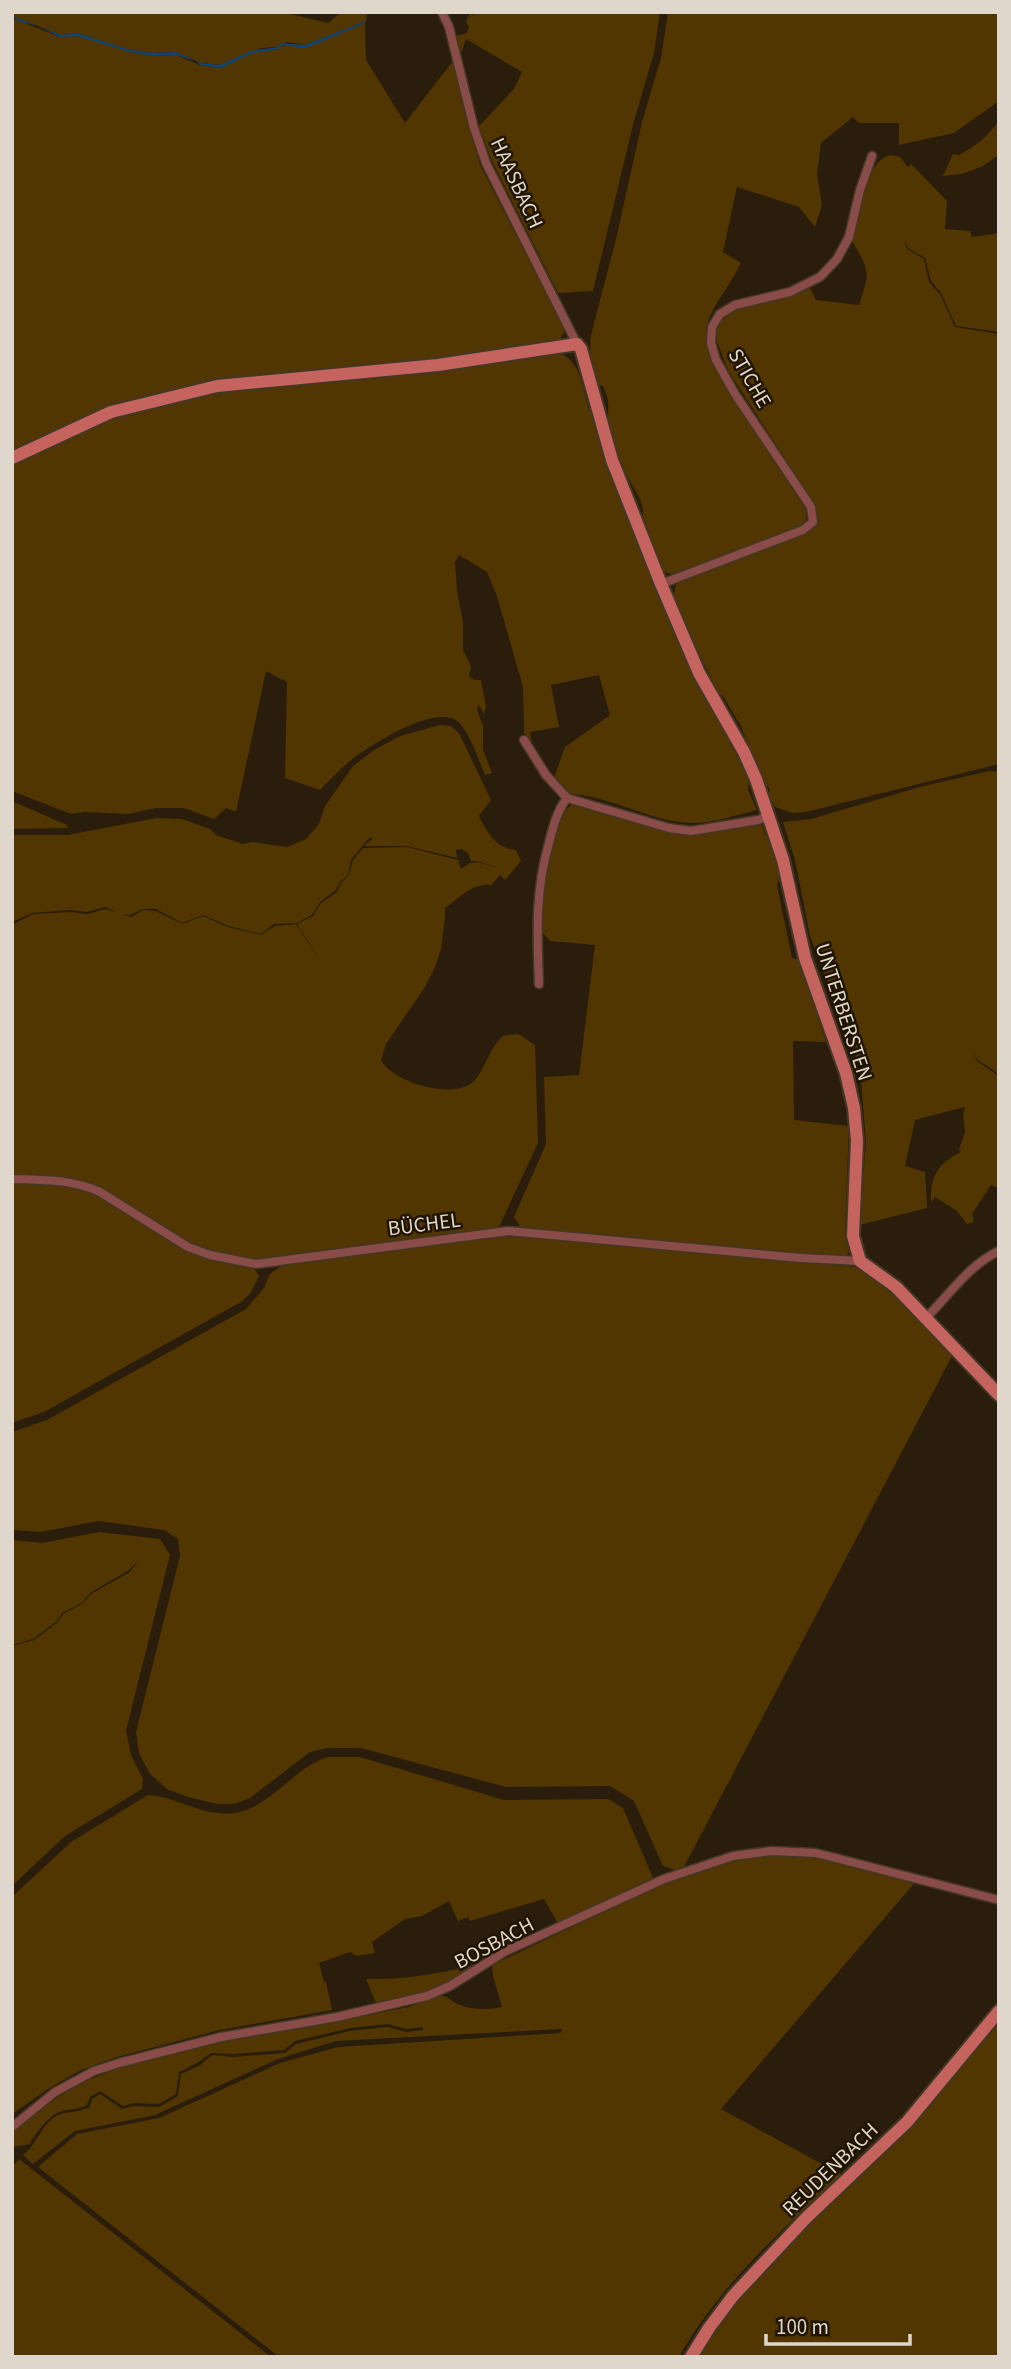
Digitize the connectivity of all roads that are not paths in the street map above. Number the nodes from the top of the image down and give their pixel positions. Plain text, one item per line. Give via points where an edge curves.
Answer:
1 (442, 12) edge
2 (448, 12) edge
3 (449, 27) junction
4 (872, 156) dead end
5 (577, 344) junction
6 (12, 458) edge
7 (661, 584) junction
8 (524, 740) dead end
9 (567, 798) junction
10 (769, 816) junction
11 (538, 984) dead end
12 (12, 1179) edge
13 (999, 1251) edge
14 (860, 1261) junction
15 (926, 1318) junction
16 (999, 1395) edge
17 (999, 1900) edge
18 (999, 2011) edge
19 (12, 2127) edge
20 (691, 2357) edge

1 - 3 street, HAASBACH
2 - 3 street, HAASBACH
3 - 5 street, HAASBACH via 486,163
4 - 7 street, STICHE via 849,237 837,259 820,277 790,292 735,304 720,314 712,327 716,360 811,507 813,522 803,530
5 - 6 street via 438,365 217,386 111,412
5 - 7 street, UNTERBERSTEN via 612,460
7 - 10 street, UNTERBERSTEN via 699,673 744,752
8 - 9 street
9 - 10 street via 691,831
9 - 11 street via 560,807 540,875
10 - 14 street, UNTERBERSTEN via 805,958 854,1108 853,1236
12 - 14 street, BÜCHEL via 85,1185 188,1247 256,1264 508,1231
13 - 15 street via 985,1257
14 - 15 street via 896,1287
15 - 16 street
17 - 19 street, BOSBACH via 816,1853 771,1851 733,1856 664,1879 504,1952 427,1996 221,2037 94,2071 55,2092
18 - 20 street, REUDENBACH via 907,2122 806,2218 733,2296

